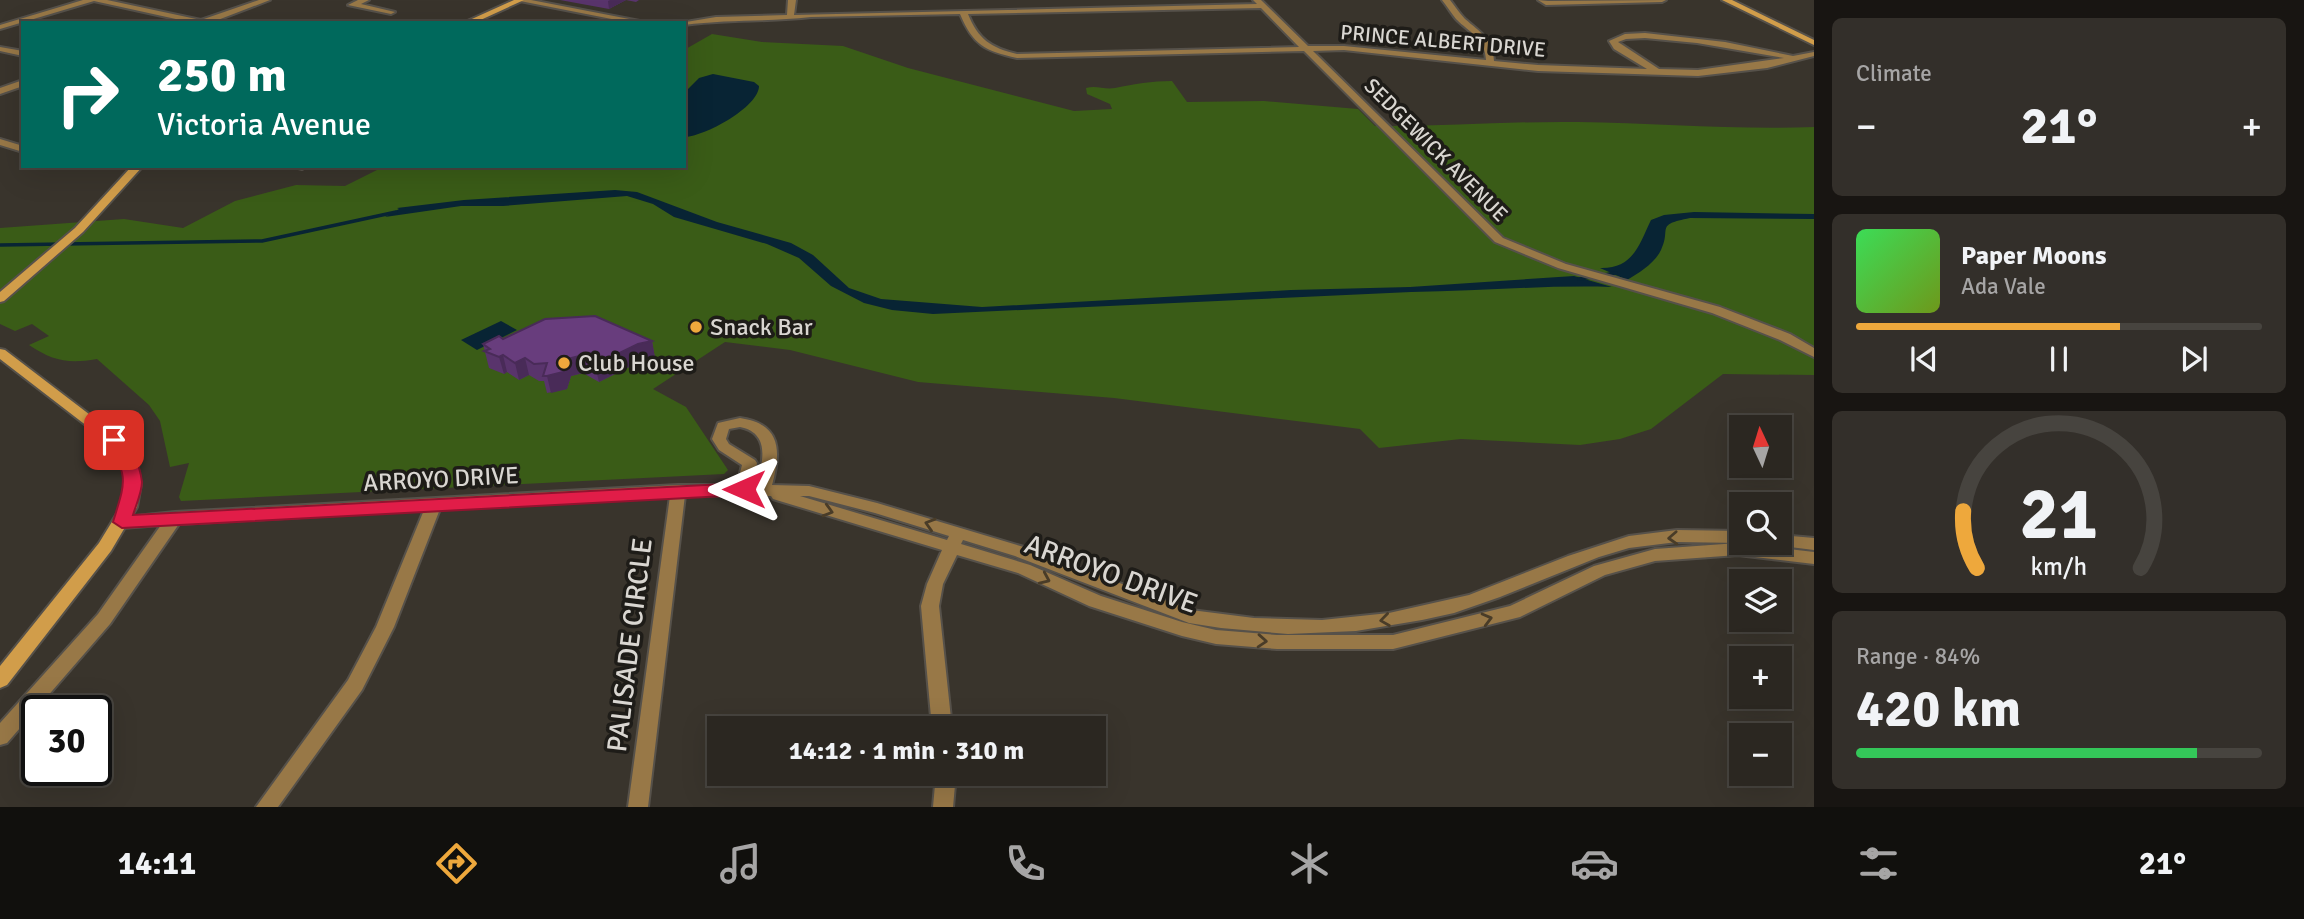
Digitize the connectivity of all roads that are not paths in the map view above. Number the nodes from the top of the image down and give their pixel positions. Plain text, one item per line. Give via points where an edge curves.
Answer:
1 (91, 0) edge
2 (97, 0) edge
3 (266, 0) edge
4 (365, 0) edge
5 (519, 0) edge
6 (792, 0) edge
7 (1446, 0) edge
8 (1662, 0) edge
9 (1726, 0) edge
10 (1544, 1) edge
11 (1260, 3) edge
12 (391, 12) dead end
13 (963, 12) junction
14 (616, 18) junction
15 (790, 18) junction
16 (197, 21) edge
17 (205, 21) edge
18 (472, 21) edge
19 (610, 21) edge
20 (634, 21) edge
21 (686, 23) edge
22 (0, 27) edge
23 (1814, 43) edge
24 (1306, 48) junction
25 (0, 49) edge
26 (21, 54) edge
27 (1814, 54) edge
28 (1794, 58) junction
29 (1490, 62) junction
30 (1658, 72) junction
31 (21, 84) edge
32 (0, 91) edge
33 (0, 142) edge
34 (21, 148) edge
35 (134, 170) edge
36 (0, 298) edge
37 (0, 353) edge
38 (1814, 353) edge
39 (744, 489) junction
40 (763, 490) junction
41 (678, 491) junction
42 (434, 504) junction
43 (175, 518) junction
44 (122, 522) junction
45 (1729, 537) edge
46 (955, 539) junction
47 (1792, 542) edge
48 (1814, 544) edge
49 (1814, 558) edge
50 (0, 680) edge
51 (941, 716) edge
52 (0, 737) edge
53 (945, 786) edge
54 (266, 807) edge
55 (638, 807) edge
56 (943, 807) edge

1 - 22 street
2 - 16 street
3 - 17 street
4 - 12 street via 352,5
5 - 14 street
5 - 18 street
6 - 15 street
7 - 29 street via 1464,22 1484,36
8 - 10 street
9 - 23 street
11 - 13 street
11 - 24 street, SEDGEWICK AVENUE
13 - 15 street
13 - 24 street, PRINCE ALBERT DRIVE via 973,37 984,46 1017,56
14 - 19 street
14 - 20 street
15 - 21 street
24 - 29 street, PRINCE ALBERT DRIVE via 1387,50
24 - 38 street, SEDGEWICK AVENUE via 1495,237 1521,251 1716,310
25 - 26 street
27 - 28 street, PRINCE ALBERT DRIVE
28 - 30 street, PRINCE ALBERT DRIVE via 1730,71
28 - 30 street via 1676,38 1635,35 1613,41
29 - 30 street, PRINCE ALBERT DRIVE
31 - 32 street
33 - 34 street
35 - 36 street via 92,217
37 - 44 street via 125,454 133,484
39 - 40 street, ARROYO DRIVE
39 - 40 street via 750,463 719,439 723,426 744,421 762,432 771,454
39 - 41 street, ARROYO DRIVE
40 - 46 street, ARROYO DRIVE
41 - 42 street, ARROYO DRIVE
41 - 55 street, PALISADE CIRCLE
42 - 43 street, ARROYO DRIVE
42 - 54 street via 385,627 355,685
43 - 44 street, ARROYO DRIVE
43 - 52 street via 104,619
44 - 50 street
45 -> 46 street, ARROYO DRIVE via 1667,537 1615,545 1456,606 1410,617 1272,625 1189,616 1021,552
46 -> 49 street, ARROYO DRIVE via 1095,601 1193,632 1249,640 1345,643 1393,642 1514,612 1600,570 1656,555 1738,550
46 - 51 street via 930,606
47 - 48 street
53 - 56 street

